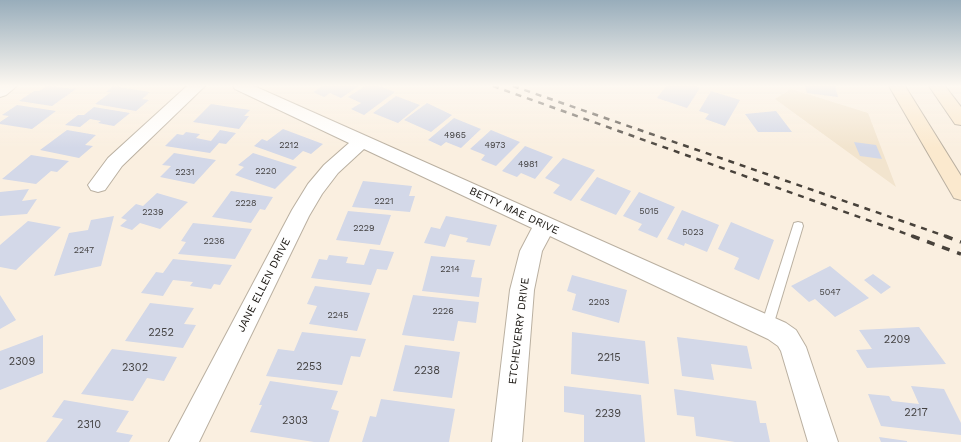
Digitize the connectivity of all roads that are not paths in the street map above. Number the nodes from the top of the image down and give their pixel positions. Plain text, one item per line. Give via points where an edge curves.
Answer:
1 (173, 107) edge
2 (286, 107) edge
3 (909, 107) edge
4 (952, 107) edge
5 (961, 120) edge
6 (362, 141) junction
7 (98, 184) dead end
8 (961, 193) edge
9 (545, 225) junction
10 (798, 226) dead end
11 (777, 332) junction
12 (184, 442) edge
13 (507, 442) edge
14 (823, 442) edge

1 - 7 street via 114,162
2 - 6 street, BETTY MAE DRIVE
3 - 8 main road
4 - 5 main road
6 - 9 street, BETTY MAE DRIVE
6 - 12 street, JANE ELLEN DRIVE via 331,169 299,215
9 - 11 street, BETTY MAE DRIVE
9 - 13 street, ETCHEVERRY DRIVE via 531,251 522,290
10 - 11 lane
11 - 14 street via 795,353

